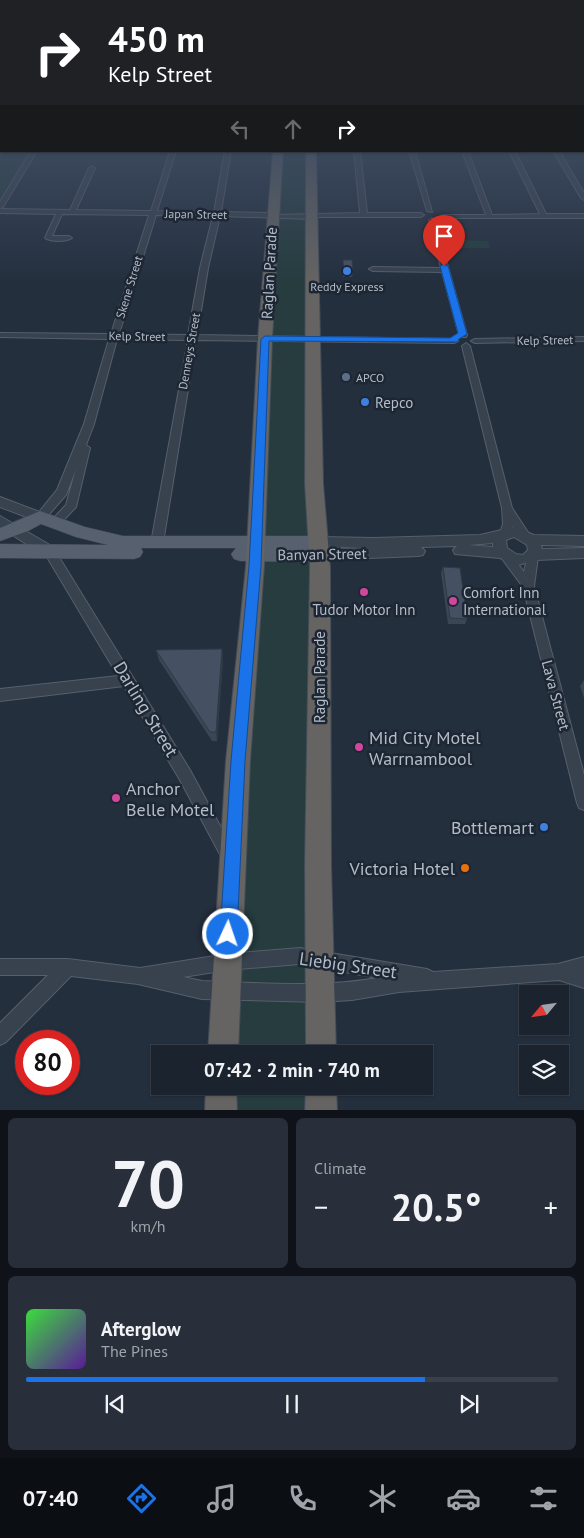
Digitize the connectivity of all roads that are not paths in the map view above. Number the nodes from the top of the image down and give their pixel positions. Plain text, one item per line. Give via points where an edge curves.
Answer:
1 (17, 180) edge
2 (87, 180) edge
3 (164, 180) edge
4 (223, 180) edge
5 (275, 180) edge
6 (311, 180) edge
7 (360, 180) edge
8 (421, 180) edge
9 (476, 180) edge
10 (526, 180) edge
11 (573, 180) edge
12 (584, 198) edge
13 (0, 207) edge
14 (0, 211) edge
15 (430, 211) junction
16 (60, 212) junction
17 (72, 212) junction
18 (152, 213) junction
19 (217, 214) junction
20 (272, 215) junction
21 (312, 215) junction
22 (364, 215) junction
23 (421, 215) junction
24 (442, 216) junction
25 (489, 216) junction
26 (544, 216) junction
27 (584, 216) edge
28 (432, 220) junction
29 (69, 238) dead end
30 (373, 269) dead end
31 (445, 270) junction
32 (463, 334) junction
33 (0, 335) edge
34 (114, 336) junction
35 (192, 337) junction
36 (265, 339) junction
37 (584, 339) edge
38 (313, 340) junction
39 (454, 341) junction
40 (475, 341) junction
41 (466, 346) junction
42 (90, 424) junction
43 (73, 501) junction
44 (0, 502) edge
45 (507, 508) junction
46 (47, 520) junction
47 (10, 531) edge
48 (503, 534) junction
49 (88, 535) junction
50 (528, 537) junction
51 (584, 542) edge
52 (0, 547) edge
53 (155, 547) junction
54 (319, 548) junction
55 (255, 549) junction
56 (0, 551) edge
57 (50, 552) junction
58 (68, 553) junction
59 (584, 553) edge
60 (505, 554) junction
61 (533, 556) junction
62 (69, 580) junction
63 (528, 586) junction
64 (129, 680) junction
65 (0, 695) edge
66 (584, 802) edge
67 (232, 866) junction
68 (320, 959) junction
69 (227, 962) junction
70 (584, 965) edge
71 (0, 967) edge
72 (68, 967) junction
73 (558, 972) junction
74 (138, 976) junction
75 (584, 979) edge
76 (439, 980) junction
77 (226, 992) junction
78 (320, 993) junction
79 (0, 1036) edge
80 (223, 1045) edge
81 (321, 1045) edge
82 (221, 1095) edge
83 (321, 1095) edge
84 (220, 1110) edge
85 (321, 1110) edge

1 - 13 street
2 - 17 street
3 - 18 street, Skene Street
4 - 19 street, Denneys Street
5 - 20 highway, Raglan Parade
6 - 21 highway, Raglan Parade
7 - 22 street
8 - 15 street
9 - 25 street
10 - 26 street
11 - 12 street
14 - 16 street, Japan Street
15 - 23 street
15 - 24 street
16 - 17 street, Japan Street
16 - 29 street via 48,238
17 - 18 street, Japan Street
18 - 19 street, Japan Street
18 - 34 street, Skene Street
19 - 20 street, Japan Street
19 - 35 street, Denneys Street
20 - 21 street, Japan Street
20 - 36 highway, Raglan Parade
21 - 22 street, Japan Street
21 - 38 highway, Raglan Parade
22 - 23 street, Japan Street
23 - 28 street
24 - 25 street
24 - 28 street
25 - 26 street
26 - 27 street
28 - 31 street
30 - 31 street
31 - 32 street
32 - 39 street via 455,337
32 - 40 street
33 - 34 street, Kelp Street
34 - 35 street, Kelp Street
34 - 42 street, Skene Street
35 - 36 street, Kelp Street
35 - 53 street, Denneys Street
36 - 38 street, Kelp Street
36 - 55 highway, Raglan Parade
37 - 40 street, Kelp Street
38 - 39 street, Kelp Street
38 - 54 highway, Raglan Parade via 314,484
39 - 41 street
40 - 41 street
41 - 45 street
42 - 43 street, Skene Street
42 - 46 street, Skene Street
43 - 46 street, Skene Street via 68,511
43 - 49 street, Skene Street via 71,522 76,529
44 - 46 street
45 - 48 street via 508,524
45 - 50 street
46 - 47 main road
46 - 49 main road, Banyan Street
47 - 52 main road
47 - 57 street
48 - 50 street via 514,532
48 - 54 street, Banyan Street via 480,540
48 - 60 street via 498,542
49 - 53 main road, Banyan Street
49 - 58 main road
50 - 51 street
50 - 61 street via 536,547
53 - 55 main road, Banyan Street
53 - 58 main road, Banyan Street
54 - 55 main road, Banyan Street
54 - 60 street, Banyan Street
54 - 68 highway, Raglan Parade
55 - 67 highway, Raglan Parade
56 - 57 main road, Banyan Street
57 - 58 main road, Banyan Street
57 - 62 street, Darling Street
58 - 62 street, Darling Street via 66,567
59 - 61 street
60 - 61 street via 520,560
60 - 63 street, Lava Street
61 - 63 street, Lava Street
62 - 64 street, Darling Street
63 - 66 street, Lava Street
64 - 65 street
64 - 67 street, Darling Street via 210,820
67 - 69 highway, Raglan Parade
68 - 69 street, Liebig Street via 300,956
68 - 76 street, Liebig Street
68 - 78 highway, Raglan Parade
69 - 74 street, Liebig Street
69 - 77 highway, Raglan Parade
70 - 73 street, Liebig Street
71 - 72 street, Liebig Street
72 - 74 street, Liebig Street
72 - 79 street
73 - 75 street, Liebig Street
73 - 76 street, Liebig Street
74 - 77 street, Liebig Street
76 - 78 street, Liebig Street
77 - 78 street, Liebig Street
77 - 80 highway, Raglan Parade
78 - 81 highway, Raglan Parade
82 - 84 highway
83 - 85 highway

